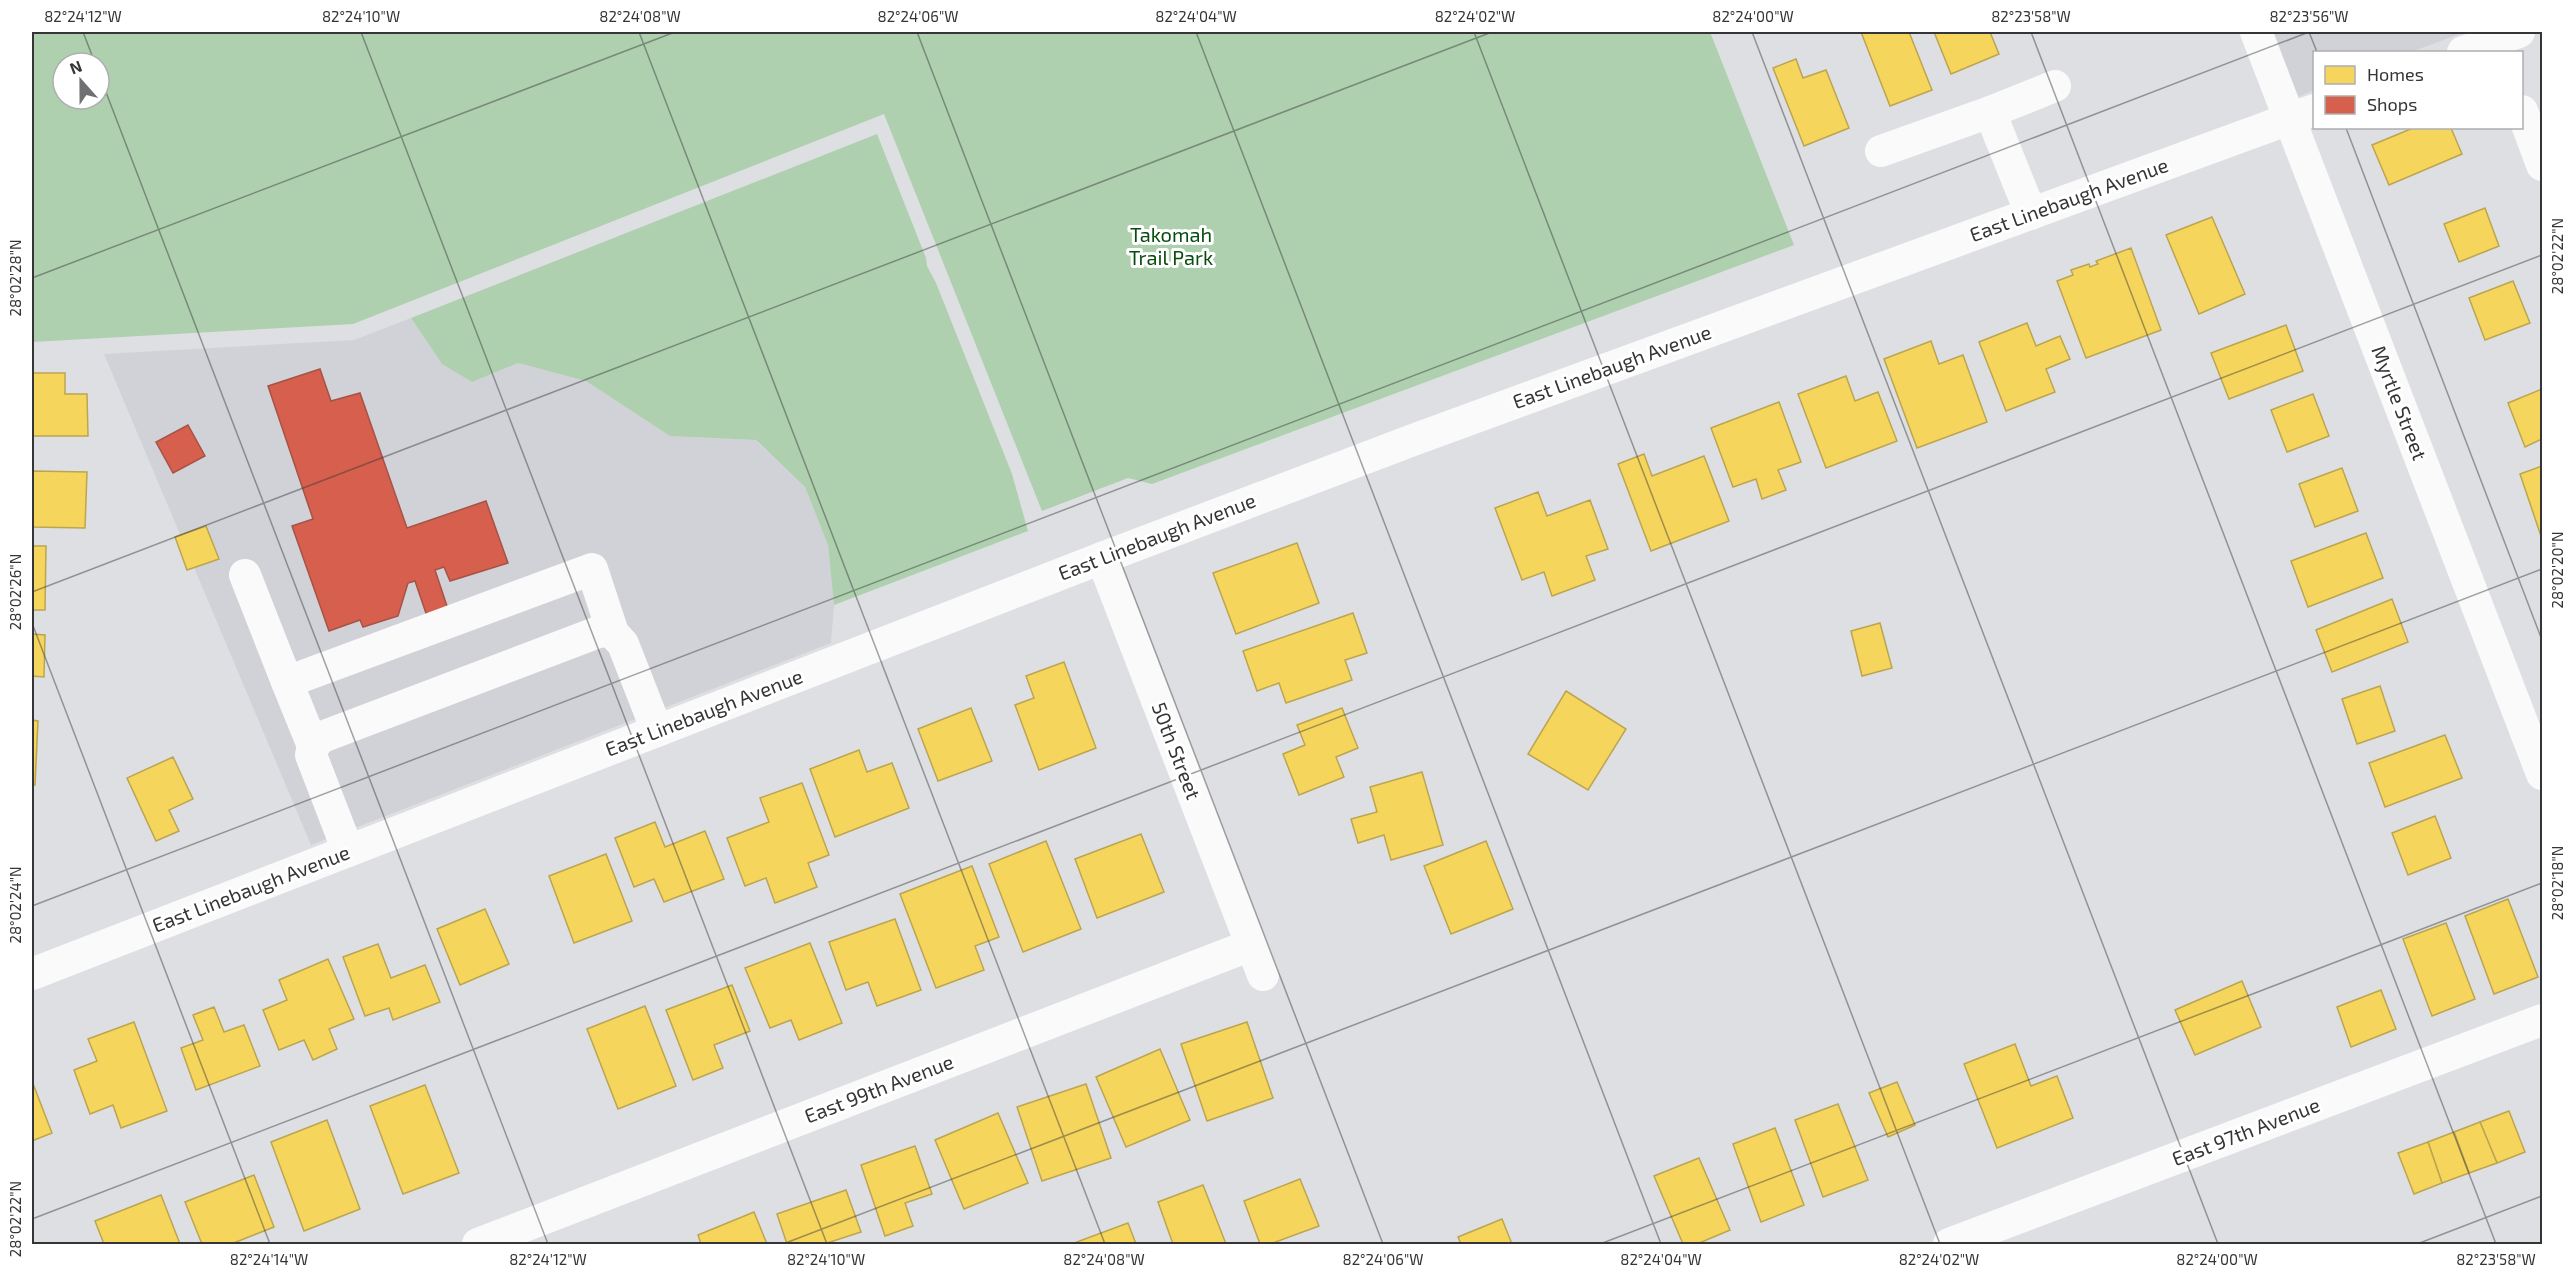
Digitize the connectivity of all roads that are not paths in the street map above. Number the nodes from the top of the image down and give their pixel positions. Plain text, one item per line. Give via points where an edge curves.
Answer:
1 (2256, 32) edge
2 (2502, 39) edge
3 (2466, 51) edge
4 (2055, 87) dead end
5 (1989, 112) junction
6 (2302, 115) edge
7 (2530, 115) edge
8 (1881, 151) dead end
9 (2542, 165) edge
10 (2031, 214) junction
11 (1102, 558) junction
12 (245, 575) dead end
13 (613, 633) junction
14 (287, 682) junction
15 (657, 731) junction
16 (313, 746) junction
17 (2542, 774) edge
18 (348, 851) junction
19 (1251, 945) junction
20 (32, 974) edge
21 (1263, 975) dead end
22 (2542, 1020) edge
23 (478, 1245) edge
24 (1949, 1245) edge

1 - 6 street, Myrtle Street
2 - 3 street
4 - 5 street
5 - 8 street
5 - 10 street
6 - 10 street, East Linebaugh Avenue
6 - 17 street, Myrtle Street
7 - 9 street
10 - 11 street, East Linebaugh Avenue
11 - 15 street, East Linebaugh Avenue
11 - 19 street, 50th Street
12 - 14 street
13 - 14 street via 592,569
13 - 15 street via 623,644
13 - 16 street via 601,631 590,635 322,737
14 - 16 street
15 - 18 street, East Linebaugh Avenue
16 - 18 street via 310,755
18 - 20 street, East Linebaugh Avenue
19 - 21 street
19 - 23 street, East 99th Avenue
22 - 24 street, East 97th Avenue

